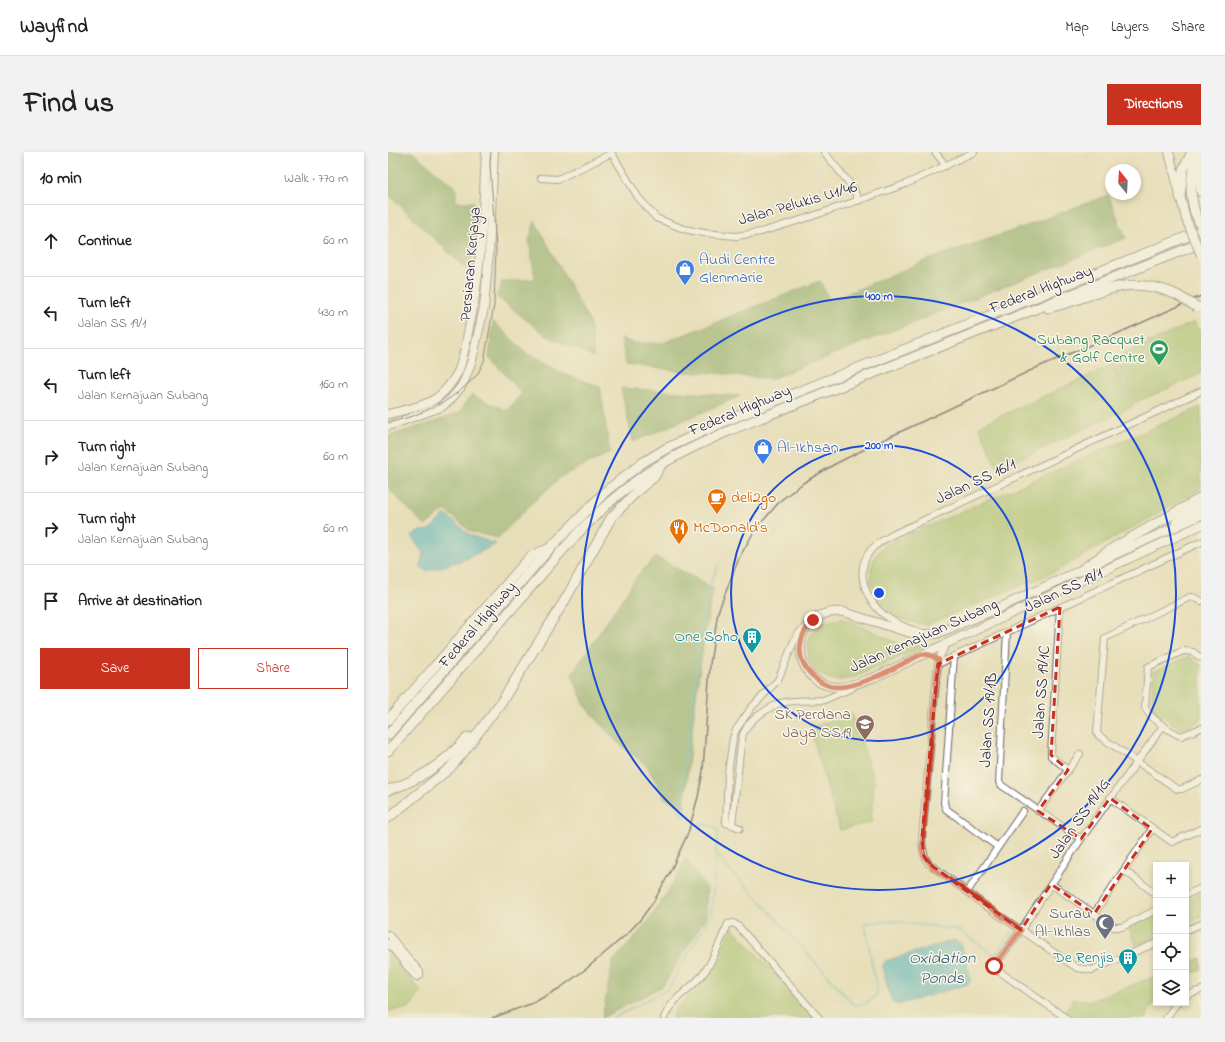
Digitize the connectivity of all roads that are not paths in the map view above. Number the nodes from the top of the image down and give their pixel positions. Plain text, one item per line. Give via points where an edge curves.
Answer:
1 (486, 152) edge
2 (494, 152) edge
3 (824, 152) edge
4 (934, 152) edge
5 (974, 152) edge
6 (1169, 152) edge
7 (1192, 152) edge
8 (1201, 152) edge
9 (612, 153) edge
10 (1201, 163) edge
11 (946, 166) junction
12 (541, 178) dead end
13 (1200, 188) edge
14 (1180, 197) junction
15 (858, 201) junction
16 (1195, 213) joint
17 (1201, 228) edge
18 (1201, 231) edge
19 (1201, 242) edge
20 (485, 252) junction
21 (1201, 255) edge
22 (1199, 309) edge
23 (1021, 314) junction
24 (1201, 391) edge
25 (388, 414) edge
26 (388, 426) edge
27 (661, 464) junction
28 (1201, 498) edge
29 (1201, 507) edge
30 (1201, 515) edge
31 (1201, 526) edge
32 (1200, 543) edge
33 (550, 548) junction
34 (1127, 550) junction
35 (1080, 571) junction
36 (1201, 601) edge
37 (1060, 607) junction
38 (810, 624) junction
39 (1007, 632) junction
40 (924, 634) junction
41 (948, 642) junction
42 (922, 654) junction
43 (954, 656) junction
44 (1201, 658) edge
45 (938, 662) junction
46 (875, 677) junction
47 (502, 702) junction
48 (388, 720) edge
49 (1163, 726) junction
50 (1201, 728) edge
51 (388, 735) edge
52 (388, 751) edge
53 (462, 754) junction
54 (1080, 754) dead end
55 (1136, 762) junction
56 (1068, 770) junction
57 (728, 773) junction
58 (737, 774) junction
59 (1201, 780) edge
60 (388, 790) edge
61 (1110, 798) junction
62 (1038, 810) junction
63 (1023, 812) dead end
64 (388, 818) edge
65 (388, 822) edge
66 (732, 825) junction
67 (740, 828) dead end
68 (1152, 829) junction
69 (1201, 829) edge
70 (1081, 839) junction
71 (998, 847) junction
72 (1124, 871) junction
73 (1051, 884) junction
74 (1201, 888) edge
75 (967, 892) junction
76 (1153, 892) edge
77 (1189, 894) edge
78 (1153, 912) edge
79 (1094, 914) junction
80 (1201, 924) edge
81 (1189, 929) edge
82 (1021, 930) junction
83 (388, 934) edge
84 (388, 943) edge
85 (1153, 944) edge
86 (1201, 990) edge
87 (1189, 995) edge
88 (1175, 1006) edge
89 (664, 1018) edge
90 (819, 1018) edge
91 (1066, 1018) edge
92 (1166, 1018) edge

1 - 20 main road, Persiaran Kerjaya
2 - 20 main road, Persiaran Kerjaya
3 - 15 street via 854,189
4 - 11 street
5 - 11 street, Jalan Pelukis U1/46
6 - 14 main road
7 - 14 highway via 1183,170
8 - 16 highway via 1193,169 1191,183 1190,194
9 - 12 street via 558,179
9 - 15 street, Jalan Pelukis U1/46 via 638,197 656,218 684,229 704,233 736,236 761,232
10 - 13 highway
11 - 15 street, Jalan Pelukis U1/46
14 - 21 main road, bridge
16 - 17 main road
18 - 33 highway, Federal Highway via 689,437 627,474 596,501
19 - 23 highway, Federal Highway
20 - 25 main road, Persiaran Kerjaya via 462,360 451,384 438,397 425,404
20 - 26 main road, Persiaran Kerjaya via 484,308 472,360 461,387 441,407
22 - 23 highway, bridge via 1166,290 1127,285 1108,288 1063,305
23 - 27 highway, Federal Highway via 732,429
24 - 40 street, Jalan SS 16/1 via 880,542 870,551 862,570 862,578 869,596 890,619
27 - 47 highway via 654,477 611,518 566,600
27 - 52 highway, Federal Highway via 612,500 569,543
28 - 35 highway via 1113,548
29 - 34 main road
30 - 34 main road, Jalan Kemajuan Subang
31 - 41 main road, Jalan Kemajuan Subang
32 - 37 street, Jalan SS 19/1
33 - 48 highway via 531,556
33 - 51 highway, Federal Highway
34 - 35 main road, Jalan Kemajuan Subang
35 - 40 main road, Jalan Kemajuan Subang via 953,628 936,634
36 - 55 street via 1190,598 1105,638 1097,732
37 - 39 street, Jalan SS 19/1
37 - 56 street, Jalan SS 19/1C via 1051,754
38 - 40 main road, Jalan Kemajuan Subang via 822,615 837,611 897,630
38 - 46 main road, Jalan Kemajuan Subang via 802,635 800,654 804,664 816,679 838,687
38 - 57 street via 796,638 778,680 751,708 736,730
39 - 43 street, Jalan SS 19/1
39 - 62 street, Jalan SS 19/1B via 998,778 1001,785
41 - 42 main road, Jalan Kemajuan Subang
41 - 45 street
42 - 45 street via 930,655
42 - 46 main road, Jalan Kemajuan Subang
43 - 45 street, Jalan SS 19/1
43 - 71 street via 944,807
44 - 49 street via 1193,652 1183,651 1148,667 1146,711
45 - 75 street via 922,848 928,863
46 - 58 street via 824,700 780,703 756,717 743,734
47 - 53 highway
47 - 60 highway via 439,763 412,781
49 - 50 street via 1181,736
49 - 55 street, Jalan SS 19/1G
53 - 64 highway via 450,768
53 - 65 street via 460,761 452,770
54 - 56 street
55 - 59 street via 1177,789
55 - 61 street, Jalan SS 19/1G
56 - 62 street
57 - 58 street
57 - 66 street via 725,821
58 - 66 street
61 - 68 street
61 - 70 street, Jalan SS 19/1G
62 - 70 street, Jalan SS 19/1B
63 - 71 street
66 - 67 street
68 - 69 street via 1172,842
68 - 72 street
70 - 73 street, Jalan SS 19/1G
71 - 75 street
72 - 76 street
72 - 79 street
73 - 79 street
73 - 82 street, Jalan SS 19/1G
74 - 77 street
75 - 82 street
78 - 79 street via 1117,928
80 - 81 street
82 - 85 street via 1078,968 1092,970
82 - 91 street, Jalan SS 19/1G via 994,968
83 - 84 street via 420,972 419,977 415,976
86 - 87 street
88 - 92 street
89 - 90 street via 679,996 703,975 728,924 733,923

